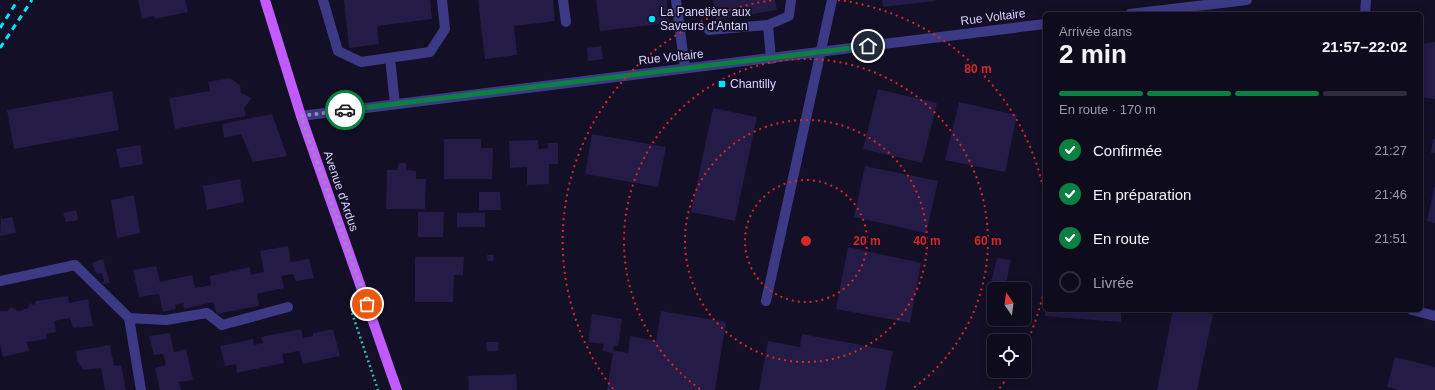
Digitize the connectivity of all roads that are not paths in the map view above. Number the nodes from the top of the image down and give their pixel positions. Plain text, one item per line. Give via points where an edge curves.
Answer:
1 (266, 0) edge
2 (323, 0) edge
3 (442, 0) edge
4 (564, 0) edge
5 (676, 0) edge
6 (791, 0) edge
7 (832, 0) edge
8 (1247, 0) edge
9 (1366, 0) edge
10 (1147, 12) edge
11 (1365, 12) edge
12 (566, 22) dead end
13 (1043, 24) edge
14 (768, 25) junction
15 (709, 30) dead end
16 (822, 52) junction
17 (390, 58) junction
18 (771, 58) junction
19 (685, 68) junction
20 (395, 104) junction
21 (301, 116) junction
22 (0, 281) edge
23 (766, 301) dead end
24 (288, 308) dead end
25 (1420, 312) edge
26 (1435, 316) edge
27 (129, 318) junction
28 (141, 390) edge
29 (397, 390) edge

1 - 21 main road, Avenue d'Ardus
2 - 17 street via 338,51 361,62
3 - 17 street via 444,29 430,52
4 - 12 street
5 - 19 street
6 - 14 street via 789,16
7 - 16 street
8 - 10 street
9 - 11 street
13 - 16 street, Rue Voltaire
14 - 15 street
14 - 18 street
16 - 18 street, Rue Voltaire
16 - 23 street
17 - 20 street
18 - 19 street, Rue Voltaire
19 - 20 street, Rue Voltaire
20 - 21 street, Rue Voltaire
21 - 29 main road, Avenue d'Ardus
22 - 27 street via 75,265
24 - 27 street via 222,325 207,313 166,320
25 - 26 street
27 - 28 street

